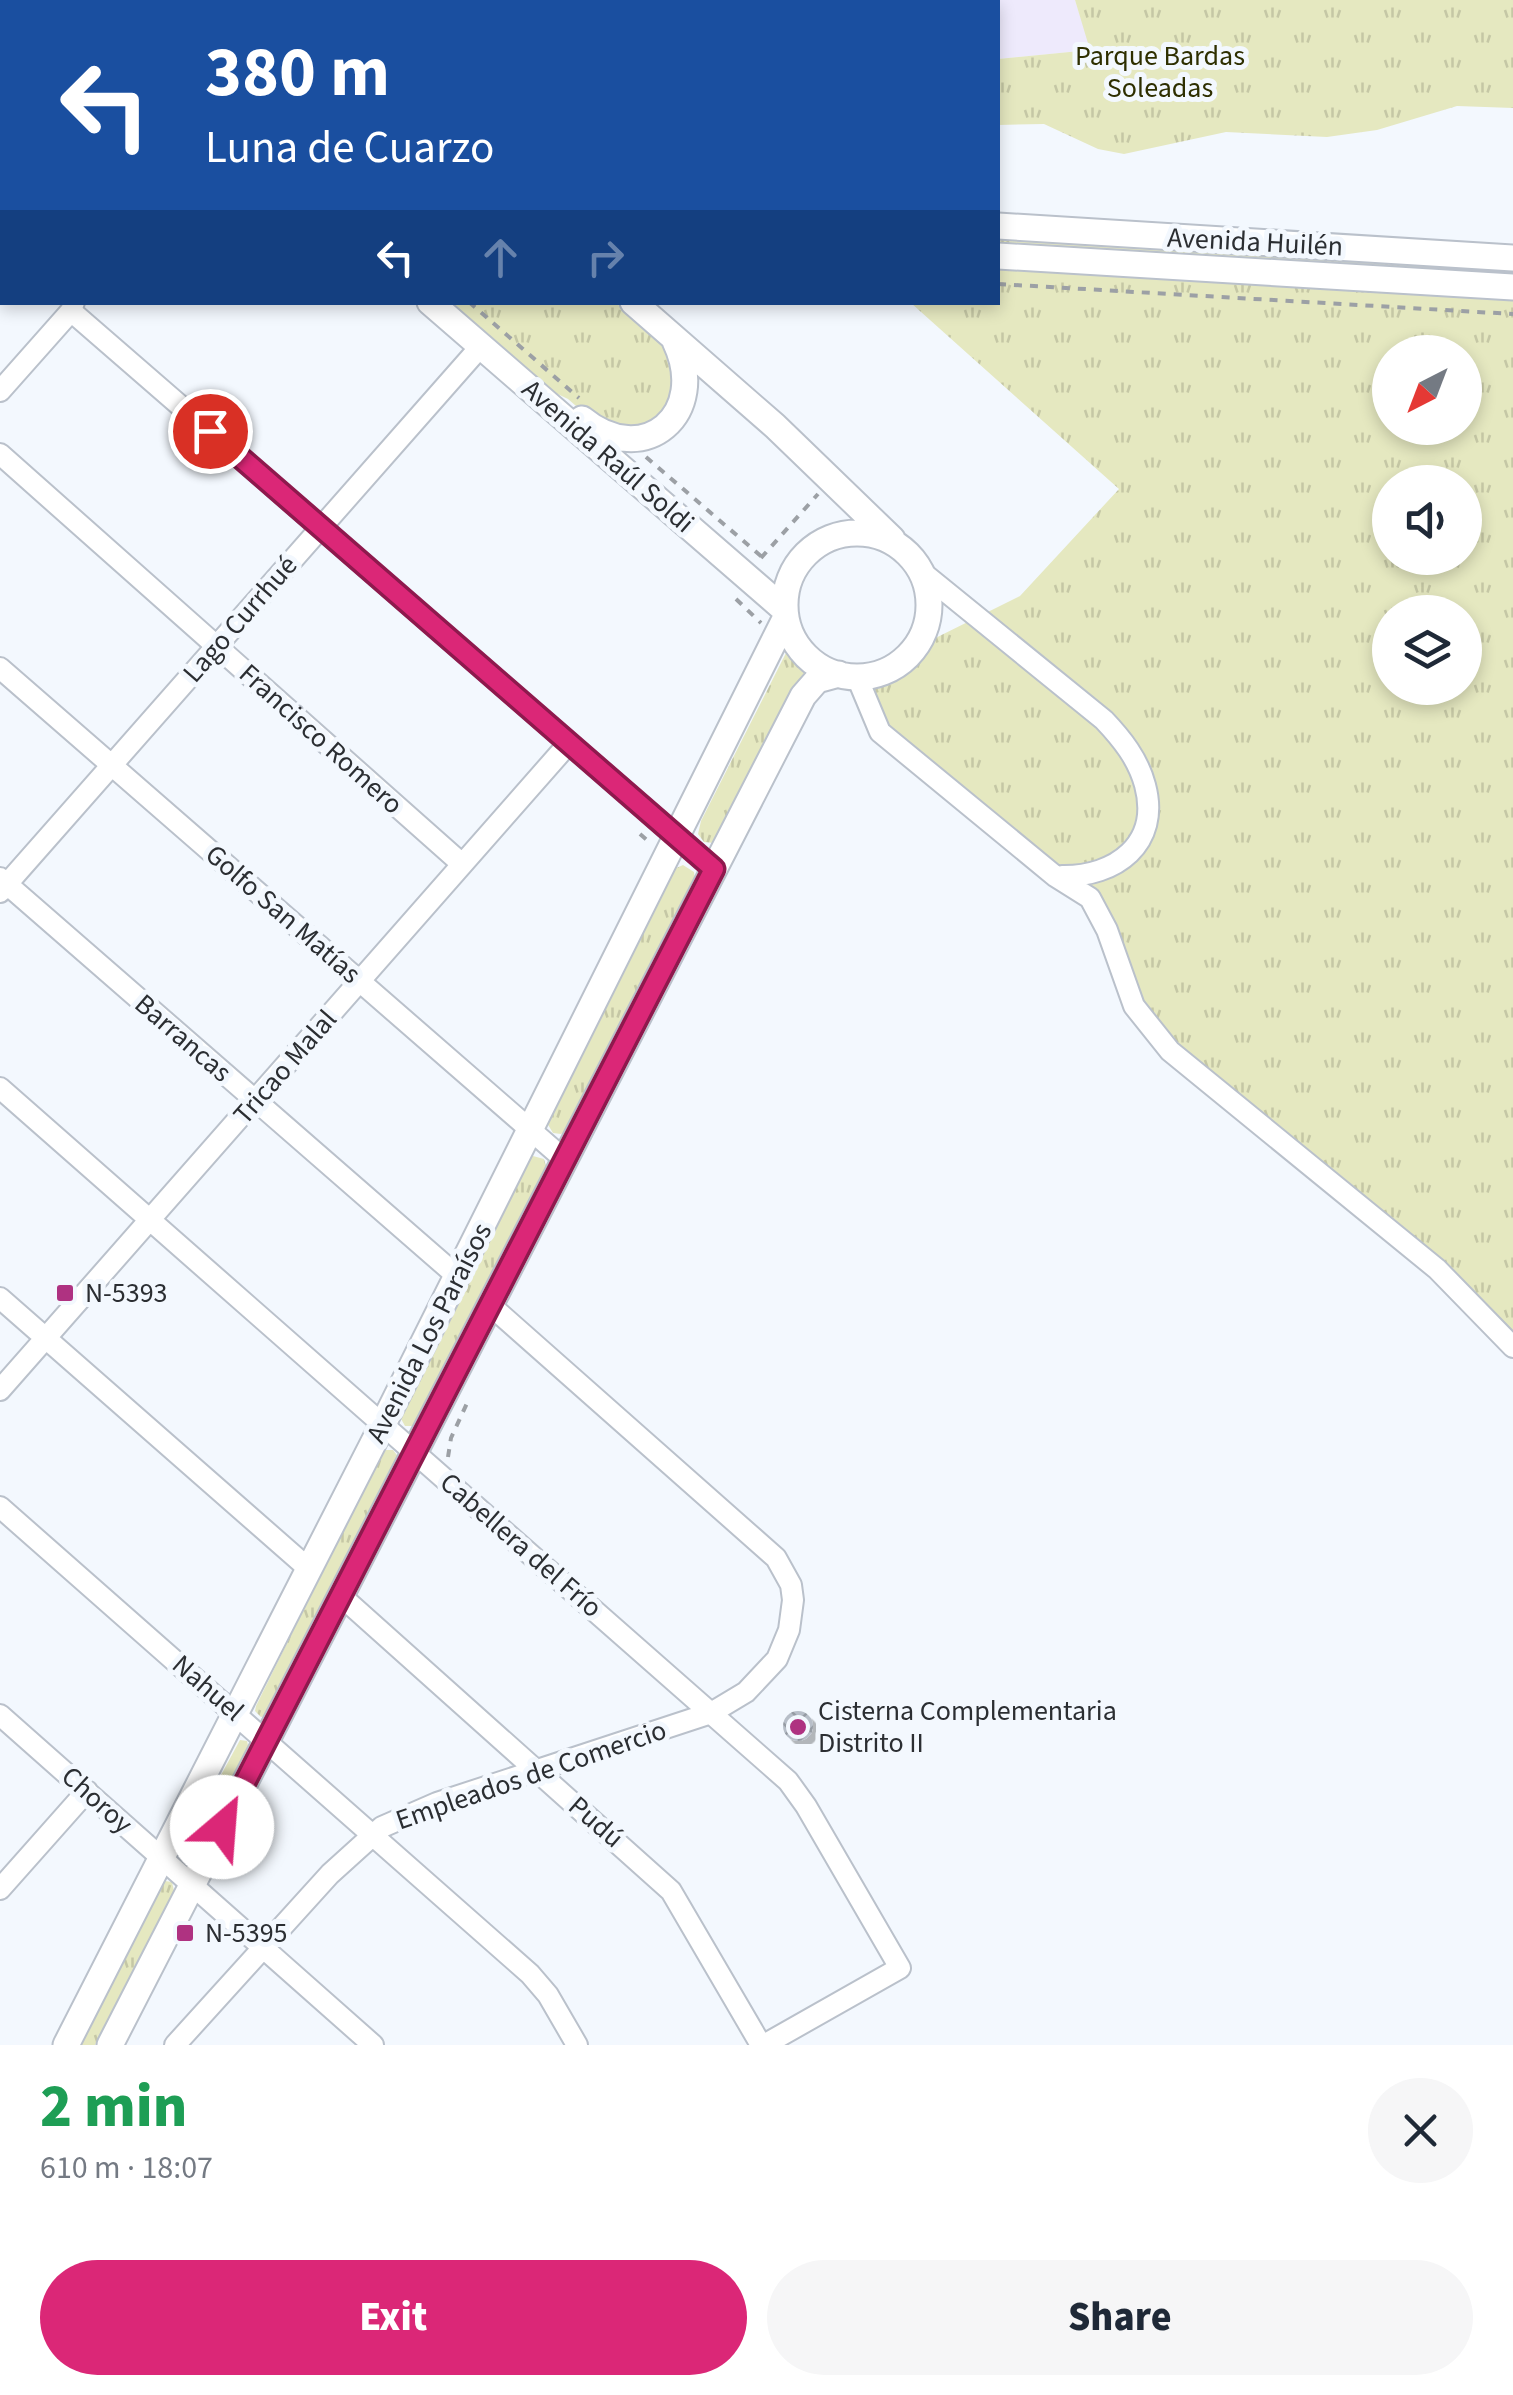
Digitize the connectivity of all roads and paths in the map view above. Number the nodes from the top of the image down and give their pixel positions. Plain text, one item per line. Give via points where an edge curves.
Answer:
1 (1000, 226) edge
2 (1000, 256) edge
3 (1513, 258) edge
4 (1000, 284) edge
5 (1513, 287) edge
6 (433, 305) edge
7 (472, 305) edge
8 (637, 305) edge
9 (73, 307) edge
10 (1513, 314) edge
11 (673, 337) junction
12 (481, 346) junction
13 (527, 386) junction
14 (0, 391) edge
15 (588, 406) dead end
16 (0, 454) edge
17 (646, 456) dead end
18 (822, 489) dead end
19 (321, 528) junction
20 (900, 546) junction
21 (762, 557) junction
22 (755, 565) dead end
23 (922, 573) junction
24 (730, 594) dead end
25 (785, 614) junction
26 (756, 633) dead end
27 (216, 646) junction
28 (0, 668) edge
29 (848, 676) junction
30 (569, 743) junction
31 (112, 766) junction
32 (677, 837) junction
33 (462, 864) junction
34 (714, 869) junction
35 (1055, 876) junction
36 (2, 885) edge
37 (360, 981) junction
38 (0, 1088) edge
39 (254, 1101) junction
40 (530, 1130) junction
41 (564, 1160) junction
42 (150, 1220) junction
43 (457, 1276) junction
44 (0, 1298) edge
45 (490, 1305) junction
46 (46, 1338) junction
47 (1513, 1347) edge
48 (473, 1389) dead end
49 (0, 1390) edge
50 (383, 1424) junction
51 (415, 1452) junction
52 (448, 1462) dead end
53 (0, 1507) edge
54 (309, 1569) junction
55 (341, 1596) junction
56 (235, 1712) junction
57 (711, 1713) junction
58 (0, 1715) edge
59 (267, 1740) junction
60 (537, 1770) junction
61 (87, 1791) junction
62 (372, 1835) junction
63 (162, 1857) junction
64 (192, 1884) junction
65 (0, 1890) edge
66 (264, 1947) junction
67 (66, 2045) edge
68 (110, 2045) edge
69 (175, 2045) edge
70 (374, 2045) edge
71 (576, 2045) edge
72 (763, 2045) edge

1 - 3 main road, Avenida Huilén
2 - 5 main road, Avenida Huilén
4 - 10 path
6 - 12 main road, Avenida Raúl Soldi
7 - 15 path
8 - 11 main road
9 - 14 street
9 - 19 street
11 - 13 main road via 686,370 684,399 673,419 647,436 602,432
11 - 20 main road
12 - 13 main road, Avenida Raúl Soldi
12 - 19 street, Lago Currhué
13 - 25 main road, Avenida Raúl Soldi
16 - 27 street, Francisco Romero
17 - 21 path
18 - 21 path
19 - 27 street, Lago Currhué
19 - 30 street
20 - 23 main road
20 - 25 main road, Avenida Los Paraísos via 868,533 825,540 794,570
21 - 22 path
23 - 29 main road, Avenida Los Paraísos via 930,608 920,642 896,666
23 - 35 street via 1104,720 1137,764 1148,806 1135,847 1106,871
24 - 26 path via 761,622
25 - 29 main road via 802,652
25 - 32 main road, Avenida Los Paraísos
27 - 31 street, Lago Currhué
27 - 33 street, Francisco Romero
28 - 31 street, Golfo San Matías
29 - 34 main road, Avenida Los Paraísos via 822,678 806,691
29 - 35 street via 880,732
30 - 32 street
30 - 33 street, Tricao Malal
31 - 36 street, Lago Currhué
31 - 37 street, Golfo San Matías
32 - 34 street
32 - 40 main road, Avenida Los Paraísos
33 - 37 street, Tricao Malal
34 - 41 main road, Avenida Los Paraísos
35 - 47 street via 1090,898 1134,1006 1170,1051 1438,1269
36 - 39 street, Barrancas
37 - 39 street, Tricao Malal
37 - 40 street, Golfo San Matías
38 - 42 street, Cabellera del Frío
39 - 42 street, Tricao Malal
39 - 43 street, Barrancas
40 - 41 street, Golfo San Matías
40 - 43 main road, Avenida Los Paraísos
41 - 45 main road, Avenida Los Paraísos
42 - 46 street, Tricao Malal
42 - 50 street, Cabellera del Frío
43 - 50 main road, Avenida Los Paraísos
44 - 46 street
45 - 51 main road, Avenida Los Paraísos
45 - 57 street, Empleados de Comercio via 776,1558 793,1600 790,1630 768,1672
46 - 49 street, Tricao Malal
46 - 54 street
48 - 52 path
50 - 51 street, Cabellera del Frío
50 - 54 main road, Avenida Los Paraísos
51 - 55 main road, Avenida Los Paraísos
51 - 57 street, Cabellera del Frío
53 - 56 street, Nahuel
54 - 56 main road, Avenida Los Paraísos
55 - 59 main road, Avenida Los Paraísos
55 - 60 street, Pudú
56 - 59 street, Nahuel
56 - 63 main road, Avenida Los Paraísos
57 - 60 street, Empleados de Comercio
57 - 72 street, Cabellera del Frío via 800,1797 900,1968
58 - 61 street, Choroy
59 - 62 street, Nahuel
59 - 64 main road, Avenida Los Paraísos
60 - 62 street, Empleados de Comercio via 409,1814
60 - 72 street, Pudú via 671,1891
61 - 63 street, Choroy
61 - 65 street
62 - 66 street, Empleados de Comercio
62 - 71 street, Nahuel via 536,1980
63 - 64 street, Choroy
63 - 67 main road, Avenida Los Paraísos
64 - 66 street, Choroy
64 - 68 main road, Avenida Los Paraísos
66 - 69 street, Empleados de Comercio
66 - 70 street, Choroy

